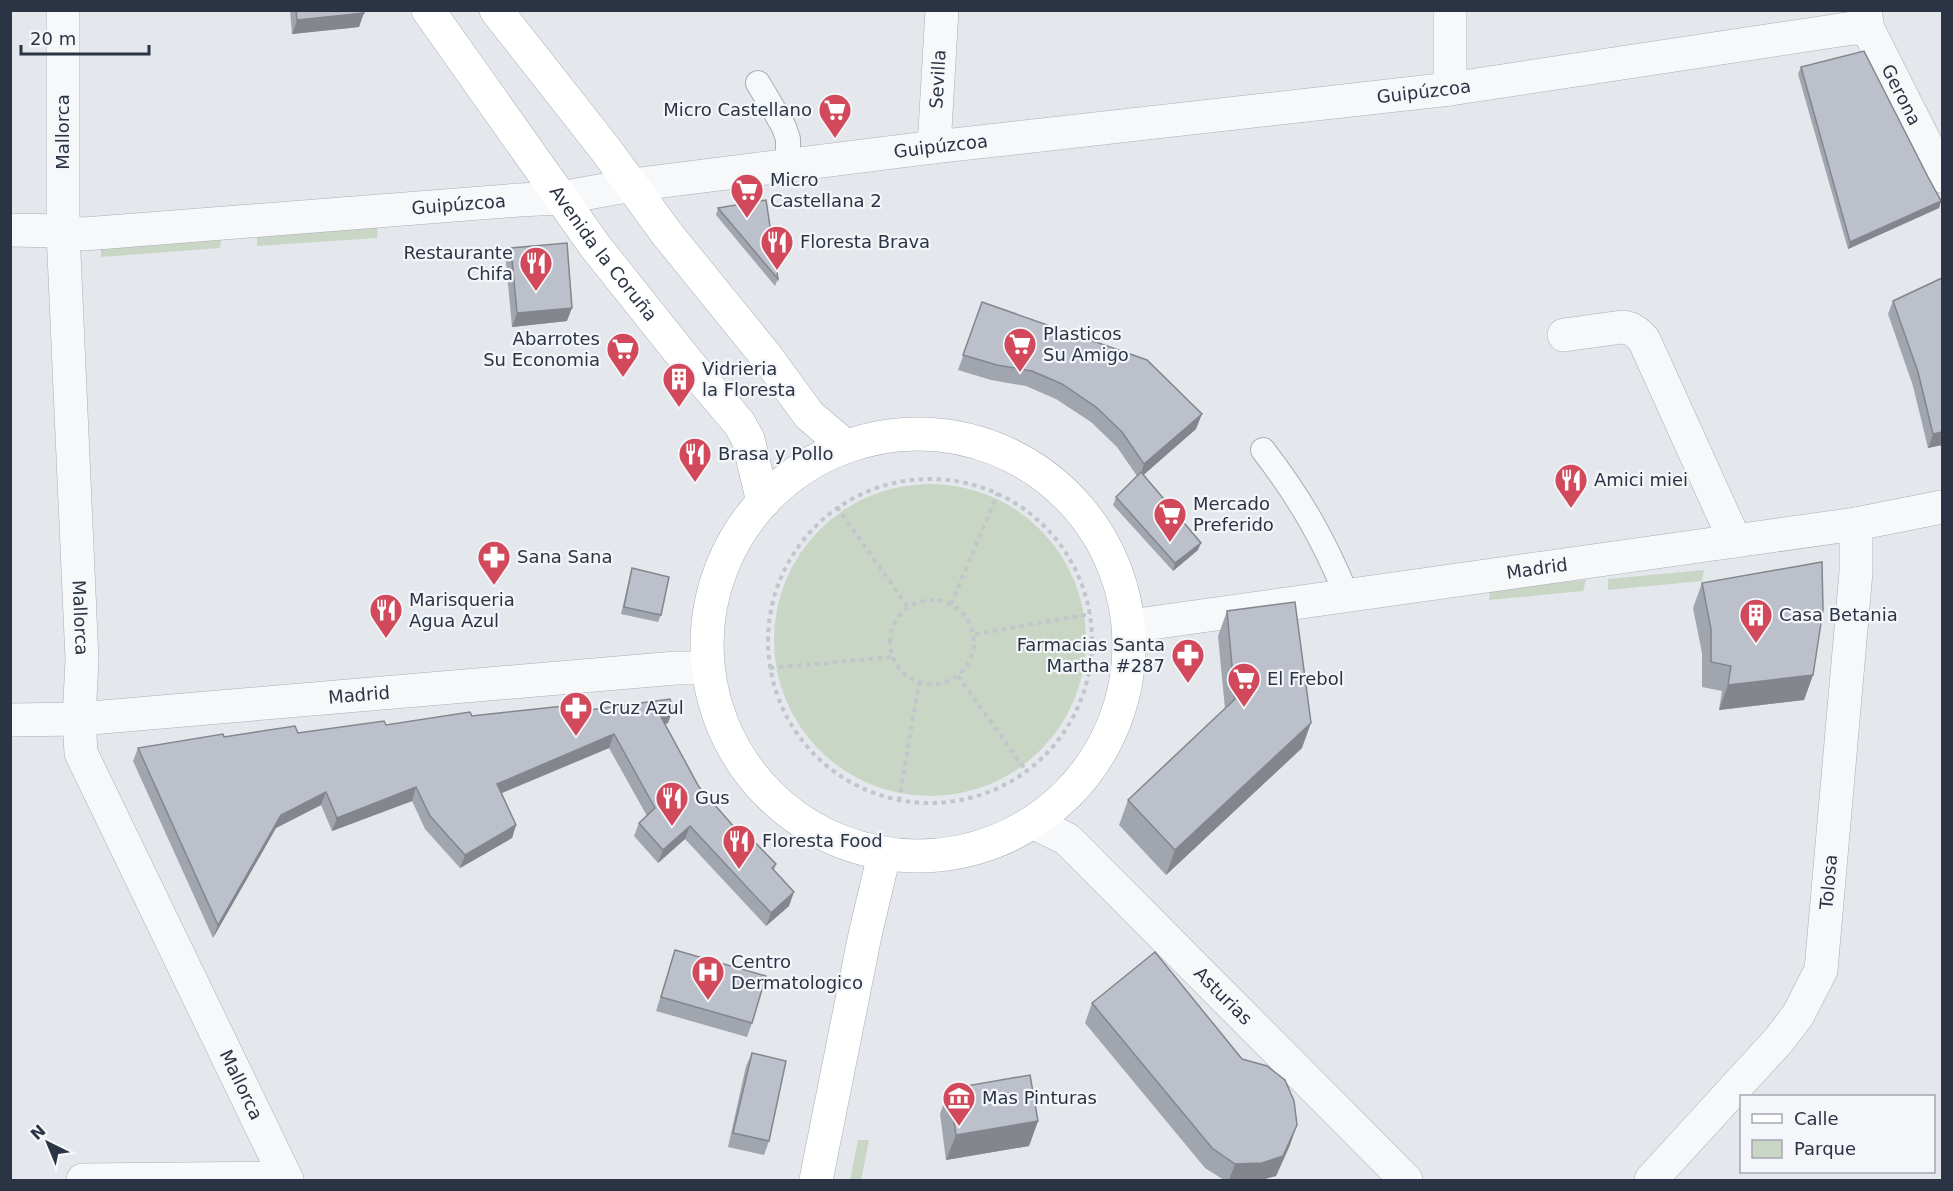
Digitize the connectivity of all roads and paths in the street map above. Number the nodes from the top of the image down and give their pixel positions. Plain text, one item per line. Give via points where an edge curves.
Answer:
1 (63, 10) edge
2 (428, 10) edge
3 (942, 10) edge
4 (1450, 10) edge
5 (498, 12) edge
6 (1866, 20) edge
7 (758, 83) dead end
8 (1450, 89) junction
9 (934, 147) junction
10 (789, 166) junction
11 (1942, 176) edge
12 (632, 184) junction
13 (560, 198) junction
14 (10, 230) edge
15 (63, 231) junction
16 (1564, 335) dead end
17 (844, 445) junction
18 (1263, 450) dead end
19 (998, 493) junction
20 (763, 502) junction
21 (837, 507) junction
22 (1942, 507) edge
23 (1856, 524) junction
24 (1735, 541) junction
25 (1347, 596) junction
26 (951, 604) junction
27 (908, 607) junction
28 (1091, 614) junction
29 (1130, 626) junction
30 (975, 634) junction
31 (892, 657) junction
32 (707, 668) junction
33 (770, 668) junction
34 (958, 676) junction
35 (919, 683) junction
36 (10, 720) edge
37 (79, 720) junction
38 (1027, 772) junction
39 (899, 801) junction
40 (1034, 823) junction
41 (884, 855) junction
42 (286, 1179) edge
43 (83, 1180) edge
44 (816, 1180) edge
45 (1406, 1180) edge
46 (1651, 1180) edge

1 - 15 street, Mallorca
2 - 13 main road, Avenida la Coruña
3 - 9 street, Sevilla
4 - 8 street
5 - 12 main road
6 - 8 street, Guipúzcoa via 1853,28
6 - 11 street, Gerona
7 - 10 lane via 784,127
8 - 9 street, Guipúzcoa
9 - 10 street, Guipúzcoa
10 - 12 street, Guipúzcoa
12 - 13 street, Guipúzcoa
12 - 17 main road via 809,415
13 - 15 street, Guipúzcoa via 84,234
13 - 20 main road, Avenida la Coruña via 739,423 748,439
14 - 15 street, Guipúzcoa
15 - 37 street, Mallorca via 82,660
16 - 24 street via 1622,327 1631,328 1644,340
17 - 20 main road via 805,466
17 - 29 main road via 882,436 945,435 1000,448 1050,477 1090,518 1117,569
18 - 25 lane via 1312,521
19 - 21 path via 968,482 936,478 874,489
19 - 26 path
19 - 28 path via 1026,509 1049,529 1082,583
20 - 32 main road via 717,579
21 - 27 path
21 - 33 path via 798,547 782,574 768,636
22 - 23 street, Madrid
23 - 24 street, Madrid
23 - 46 street, Tolosa via 1856,572 1821,970 1798,1015 1779,1040
24 - 25 street, Madrid
25 - 29 street, Madrid
26 - 27 path via 929,600
26 - 30 path via 962,611
27 - 31 path via 891,629
28 - 30 path
28 - 38 path via 1093,646 1078,707 1062,735
29 - 40 main road via 1123,702 1089,770
30 - 34 path via 969,664
31 - 33 path
31 - 35 path via 902,673
32 - 37 street, Madrid
32 - 41 main road via 724,732 760,788 812,830
33 - 39 path via 778,699 812,753 863,789
34 - 35 path via 933,685
34 - 38 path
35 - 39 path
36 - 37 street, Madrid
37 - 42 street, Mallorca via 81,753
38 - 39 path via 987,793 957,801
40 - 41 main road via 983,847 930,857
40 - 45 street, Asturias via 1066,839
41 - 44 main road
42 - 43 street

